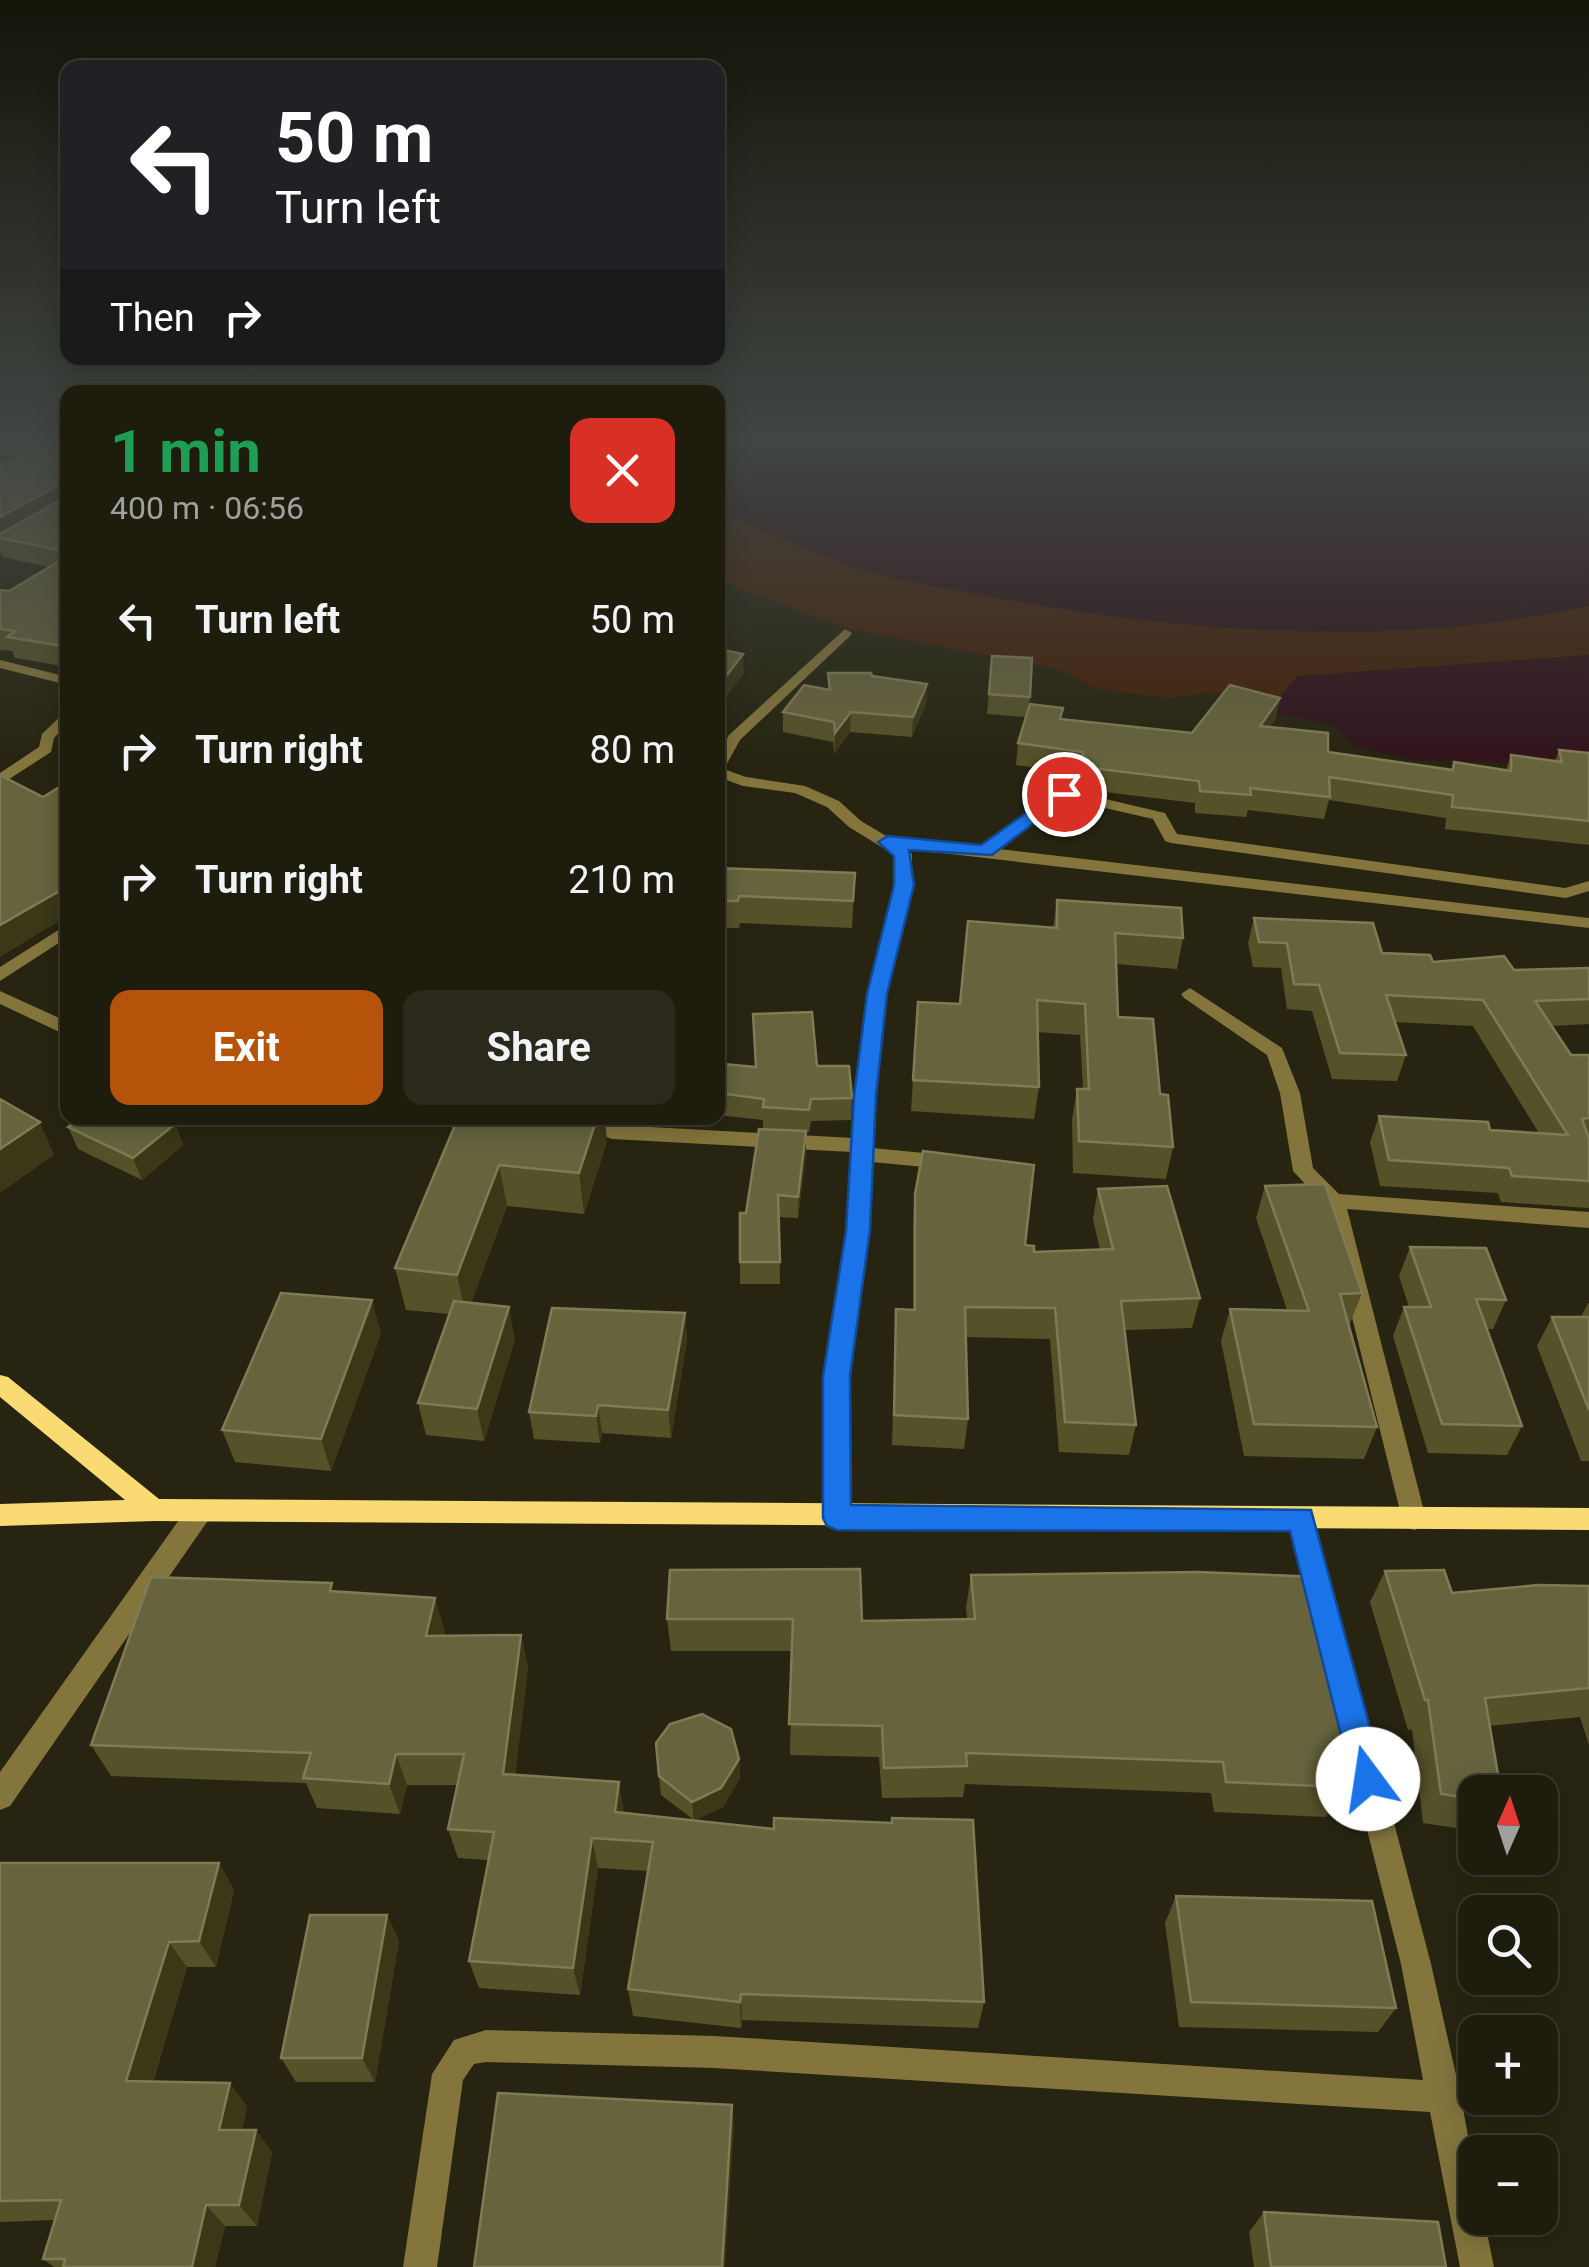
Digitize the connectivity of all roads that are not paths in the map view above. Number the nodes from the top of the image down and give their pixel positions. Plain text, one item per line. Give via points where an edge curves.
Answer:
1 (845, 633) dead end
2 (0, 664) edge
3 (60, 679) edge
4 (60, 722) edge
5 (725, 755) edge
6 (725, 771) edge
7 (0, 780) edge
8 (888, 842) junction
9 (985, 852) junction
10 (1589, 886) edge
11 (1589, 923) edge
12 (60, 934) edge
13 (0, 974) edge
14 (1190, 994) dead end
15 (0, 997) edge
16 (60, 1026) edge
17 (595, 1125) edge
18 (862, 1150) junction
19 (969, 1164) edge
20 (1334, 1201) junction
21 (1589, 1220) edge
22 (0, 1384) edge
23 (154, 1510) junction
24 (200, 1510) junction
25 (0, 1515) edge
26 (837, 1518) junction
27 (1301, 1519) junction
28 (1589, 1519) edge
29 (1414, 1520) junction
30 (1331, 1635) edge
31 (1351, 1713) edge
32 (0, 1795) edge
33 (1446, 2097) junction
34 (420, 2267) edge
35 (1477, 2267) edge

1 - 5 street via 734,738
2 - 3 street
4 - 7 street via 46,737 46,749
6 - 8 street via 834,804
8 - 9 street
8 - 18 street via 904,854 904,885 877,994
9 - 10 street via 1064,794 1159,816 1171,838 1566,893
9 - 11 street
12 - 13 street
14 - 20 street via 1275,1052 1303,1171
15 - 16 street
17 - 18 street via 612,1132
18 - 19 street
18 - 26 street via 858,1230 836,1376
20 - 21 street
20 - 29 street
22 - 23 street
23 - 24 street
23 - 25 street
24 - 26 street
24 - 32 street
26 - 27 street
27 - 29 street
27 - 30 street
28 - 29 street
31 - 33 street
33 - 34 street via 714,2052 486,2046 465,2051 448,2074
33 - 35 street

